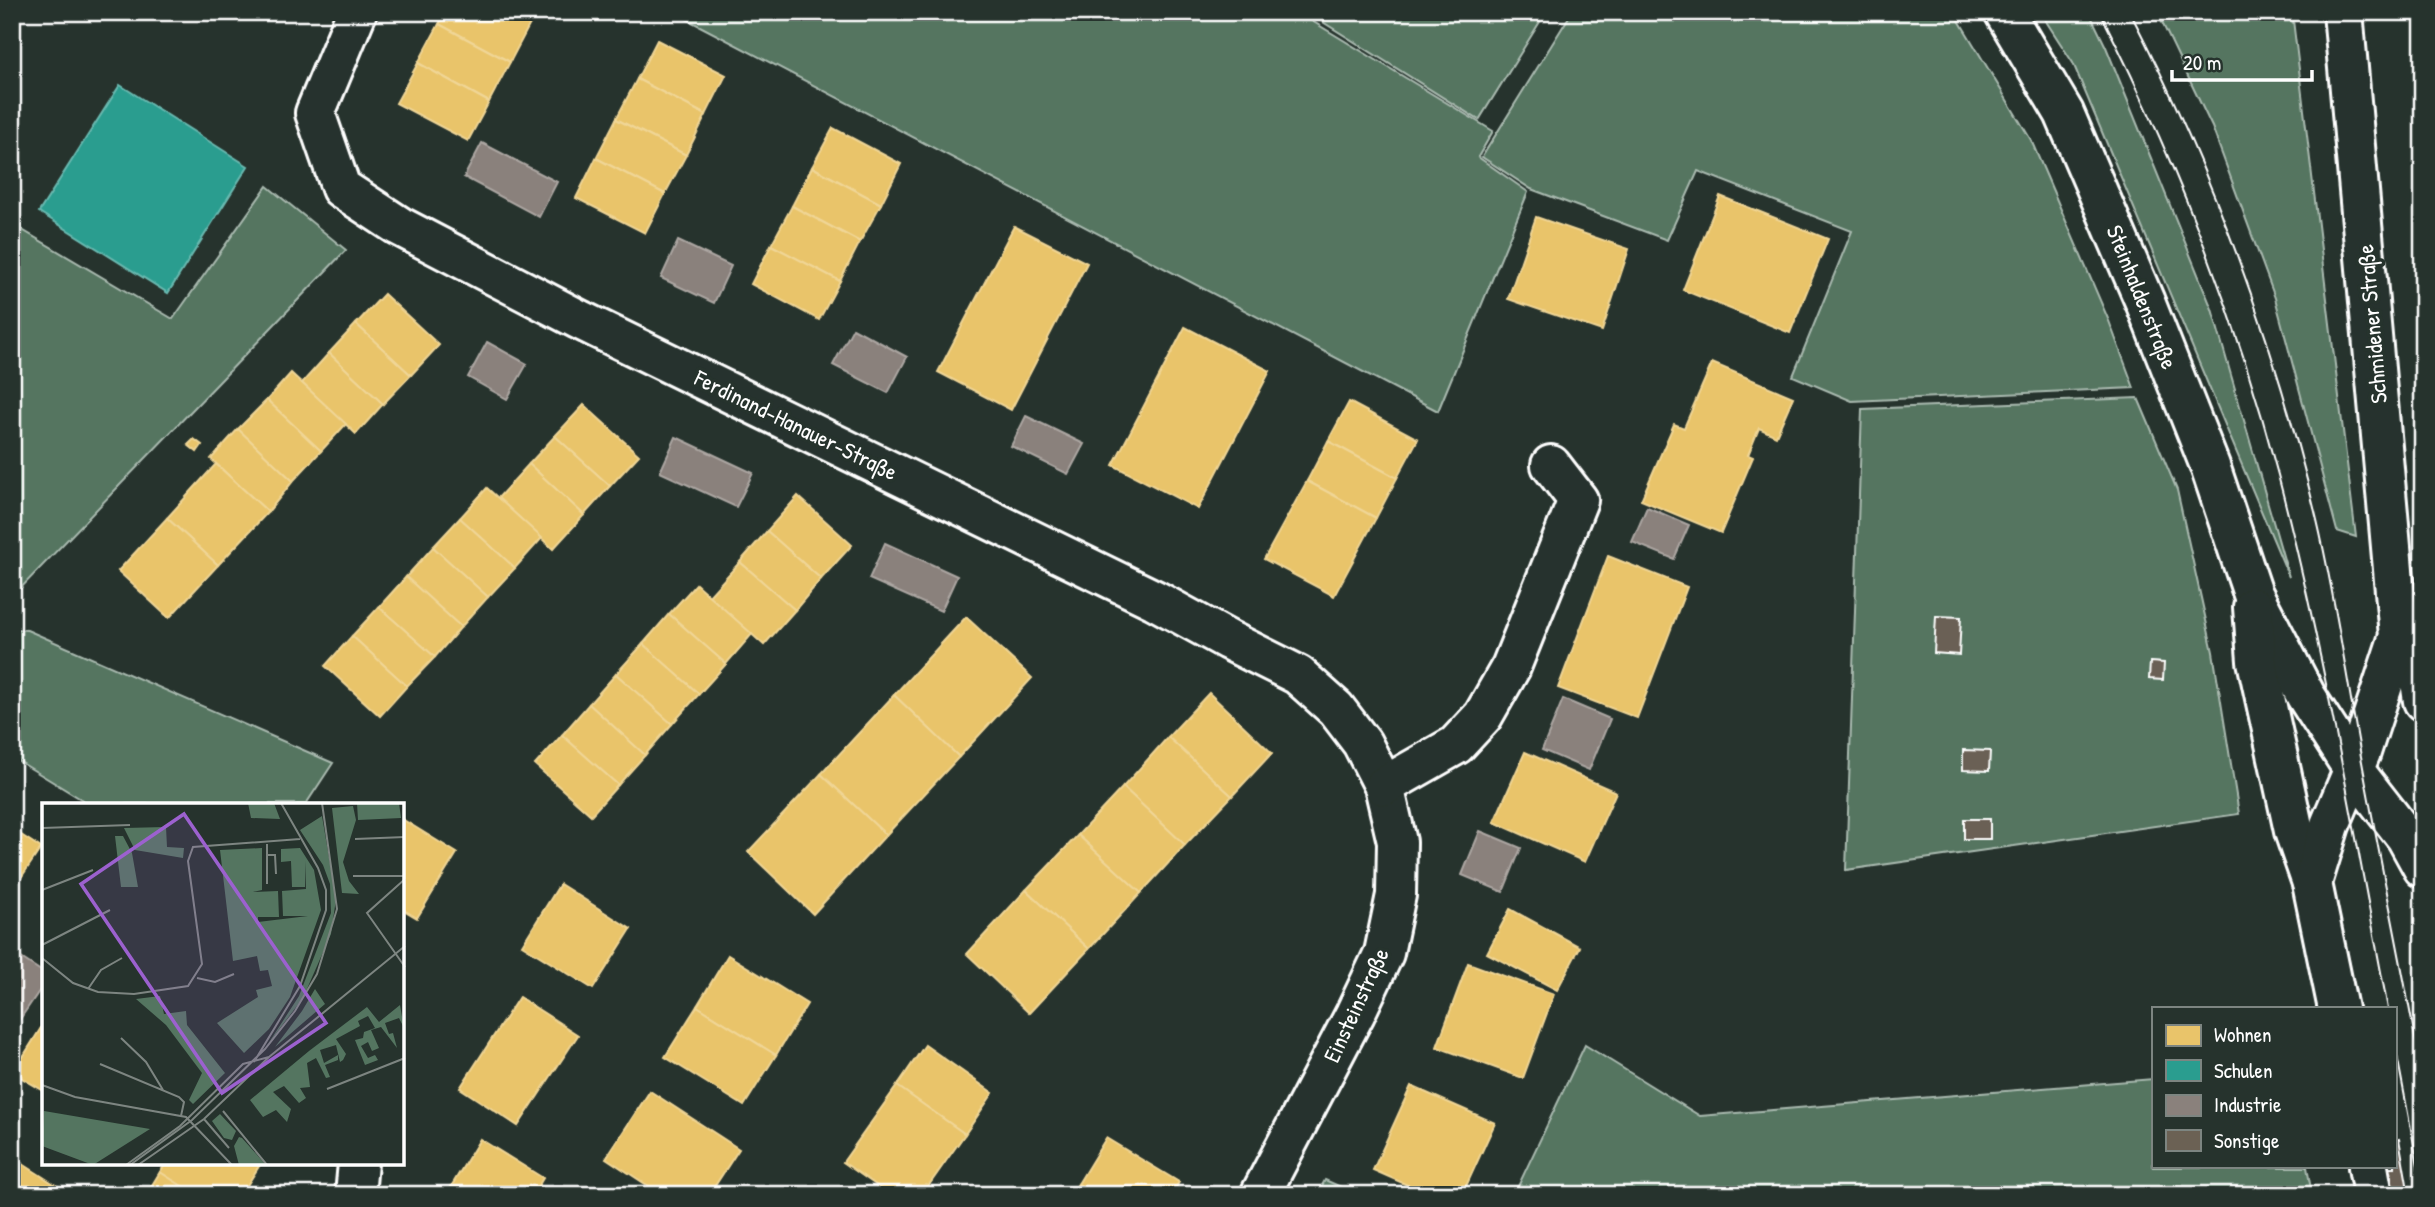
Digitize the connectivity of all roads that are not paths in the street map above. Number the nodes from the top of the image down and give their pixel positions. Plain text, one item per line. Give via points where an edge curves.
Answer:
1 (357, 12) edge
2 (2004, 12) edge
3 (2343, 12) edge
4 (1551, 465) dead end
5 (2253, 594) junction
6 (2399, 636) junction
7 (2423, 701) edge
8 (2353, 769) junction
9 (1384, 786) junction
10 (2423, 868) edge
11 (2312, 883) junction
12 (2338, 1007) edge
13 (358, 1165) edge
14 (2368, 1168) edge
15 (355, 1195) edge
16 (1261, 1195) edge
17 (2373, 1195) edge

1 - 9 street, Ferdinand-Hanauer-Straße via 314,113 341,188 399,226 566,313 1029,537 1298,675 1336,709 1362,743
2 - 5 street, Steinhaldenstraße via 2064,113 2145,302 2210,466
3 - 6 street, Schmidener Straße
4 - 9 street via 1578,500 1511,667 1483,716 1457,745
5 - 8 street, Steinhaldenstraße via 2306,696
5 - 11 street, Steinhaldenstraße via 2257,661 2294,831
6 - 7 street, Schmidener Straße via 2418,668
6 - 8 street, Schmidener Straße
8 - 10 street via 2406,837
8 - 11 street, Schmidener Straße
9 - 16 street, Einsteinstraße via 1397,855 1396,895 1384,953
11 - 12 street, Schmidener Straße
13 - 15 street
14 - 17 street

